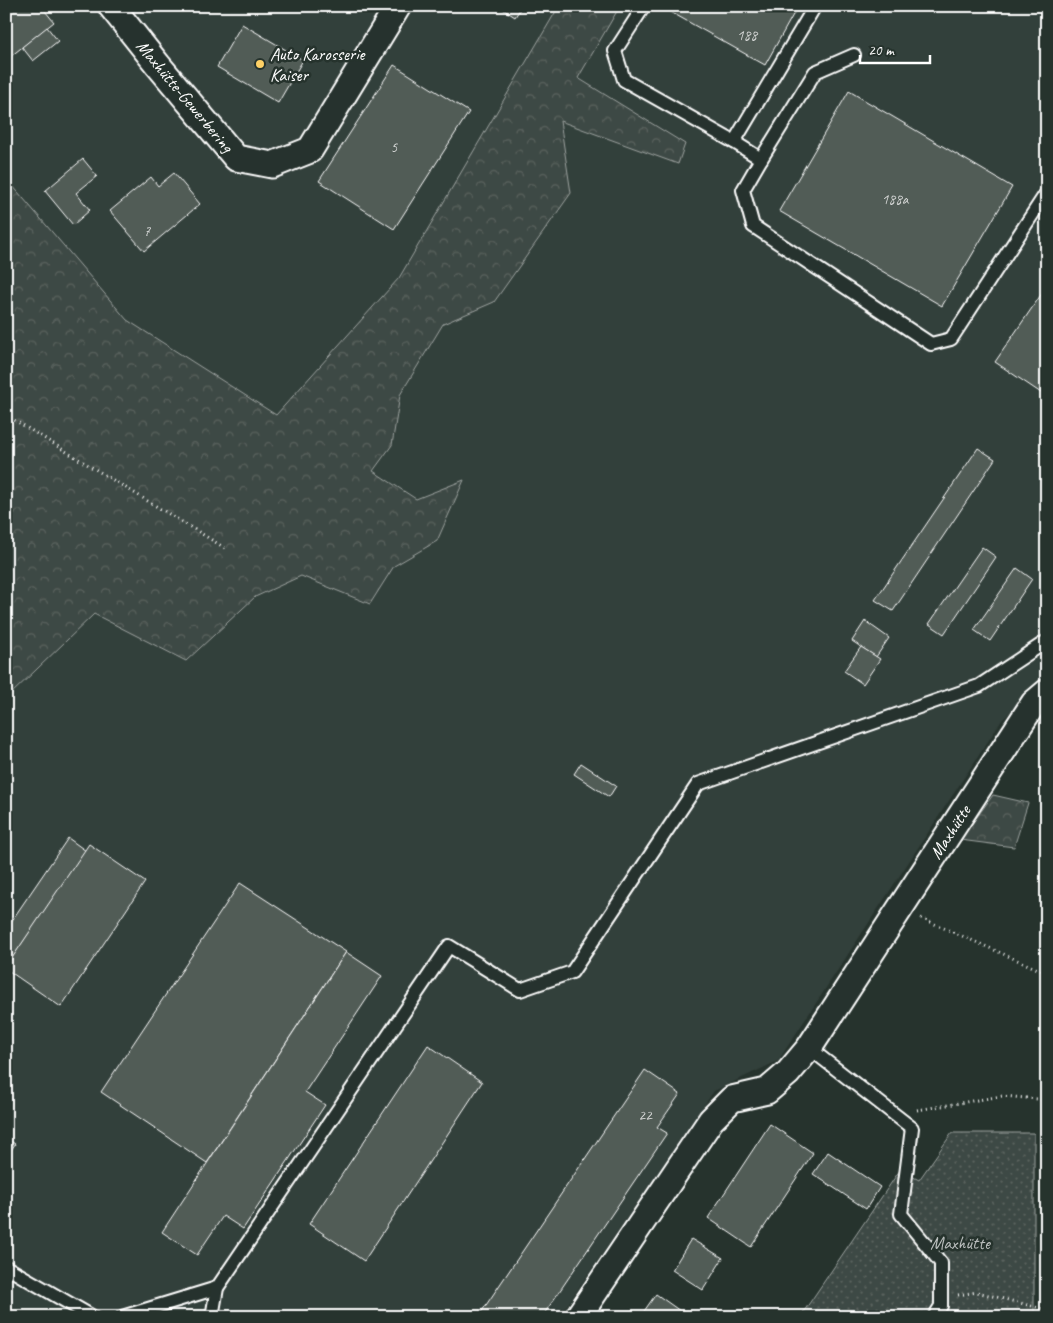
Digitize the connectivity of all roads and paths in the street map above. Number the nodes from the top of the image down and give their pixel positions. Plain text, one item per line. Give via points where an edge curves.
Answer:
1 (111, 6) edge
2 (398, 6) edge
3 (644, 6) edge
4 (815, 6) edge
5 (854, 54) dead end
6 (734, 142) junction
7 (761, 159) junction
8 (1047, 192) edge
9 (6, 415) edge
10 (225, 548) dead end
11 (1047, 641) edge
12 (1047, 692) edge
13 (900, 909) junction
14 (1047, 973) edge
15 (809, 1048) junction
16 (1047, 1102) edge
17 (894, 1114) junction
18 (6, 1267) edge
19 (217, 1288) junction
20 (1047, 1310) edge
21 (938, 1312) edge
22 (93, 1317) edge
23 (122, 1317) edge
24 (212, 1317) edge
25 (578, 1317) edge

1 - 2 street, Maxhütte-Gewerbering via 236,158 272,165 310,150
3 - 6 lane via 615,51 624,80
4 - 6 lane
5 - 7 lane via 815,72
6 - 7 lane
7 - 8 lane via 744,190 753,226 931,344 951,339
9 - 10 path
11 - 19 lane via 979,686 698,784 572,972 520,990 449,946
12 - 13 street, Maxhütte via 1034,703
13 - 14 path
13 - 15 street, Maxhütte
15 - 17 lane
15 - 25 street, Maxhütte via 788,1073 767,1090 732,1099 711,1120
16 - 17 path via 1002,1096
17 - 21 lane via 912,1128 901,1214 941,1263
18 - 22 lane
19 - 23 lane
19 - 24 lane
20 - 21 path via 977,1292 947,1296

